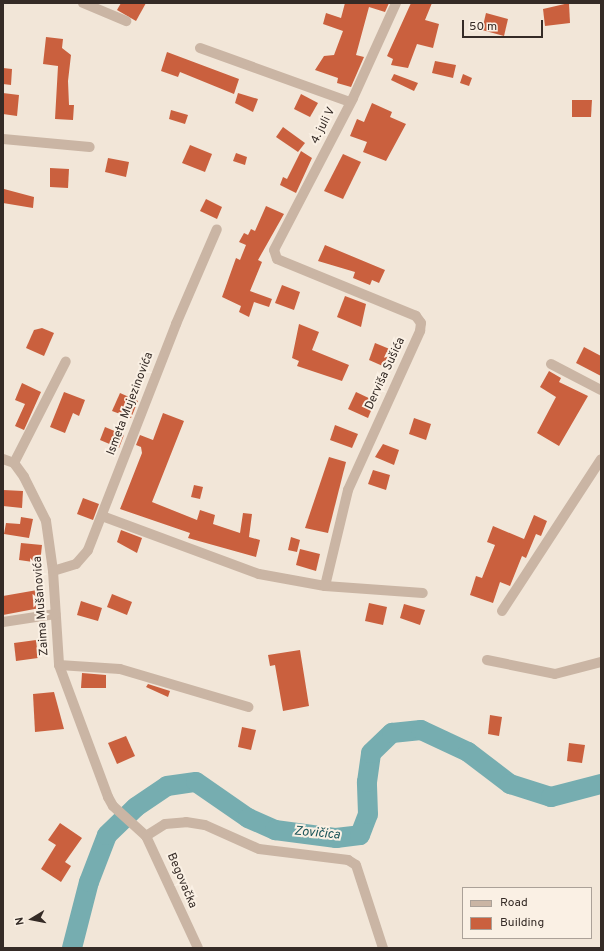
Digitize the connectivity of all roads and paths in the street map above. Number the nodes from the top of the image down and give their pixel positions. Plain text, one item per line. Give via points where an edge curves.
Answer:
1 (83, 3) edge
2 (396, 3) edge
3 (126, 21) dead end
4 (200, 48) dead end
5 (350, 102) junction
6 (3, 139) edge
7 (90, 147) dead end
8 (217, 229) dead end
9 (277, 259) joint
10 (66, 361) dead end
11 (551, 364) dead end
12 (601, 390) edge
13 (3, 459) edge
14 (601, 459) edge
15 (14, 464) junction
16 (102, 516) junction
17 (54, 571) junction
18 (325, 586) junction
19 (423, 594) dead end
20 (502, 611) dead end
21 (54, 614) junction
22 (3, 622) edge
23 (487, 660) dead end
24 (601, 662) edge
25 (59, 665) junction
26 (248, 707) dead end
27 (113, 806) joint
28 (146, 836) junction
29 (198, 948) edge
30 (383, 948) edge

1 - 3 street
2 - 5 street, 4. juli V
4 - 5 street
5 - 9 street, 4. juli V via 274,250
6 - 7 street
8 - 16 street, Ismeta Mujezinovića via 176,324
9 - 18 street, Derviša Sušića via 416,316 421,323 420,331 348,490
10 - 15 street
11 - 12 street
13 - 15 street
14 - 20 street
15 - 17 street, Zaima Mušanovića via 46,521
16 - 17 street, Ismeta Mujezinovića via 82,558
16 - 18 street via 259,574
17 - 21 street, Zaima Mušanovića
18 - 19 street
21 - 22 street
21 - 25 street, Zaima Mušanovića
23 - 24 street via 555,674
25 - 26 street via 120,669
25 - 27 street, Zaima Mušanovića
27 - 28 street, Begovačka
28 - 29 street, Begovačka
28 - 30 street via 165,824 186,822 205,825 259,849 348,860 356,865

